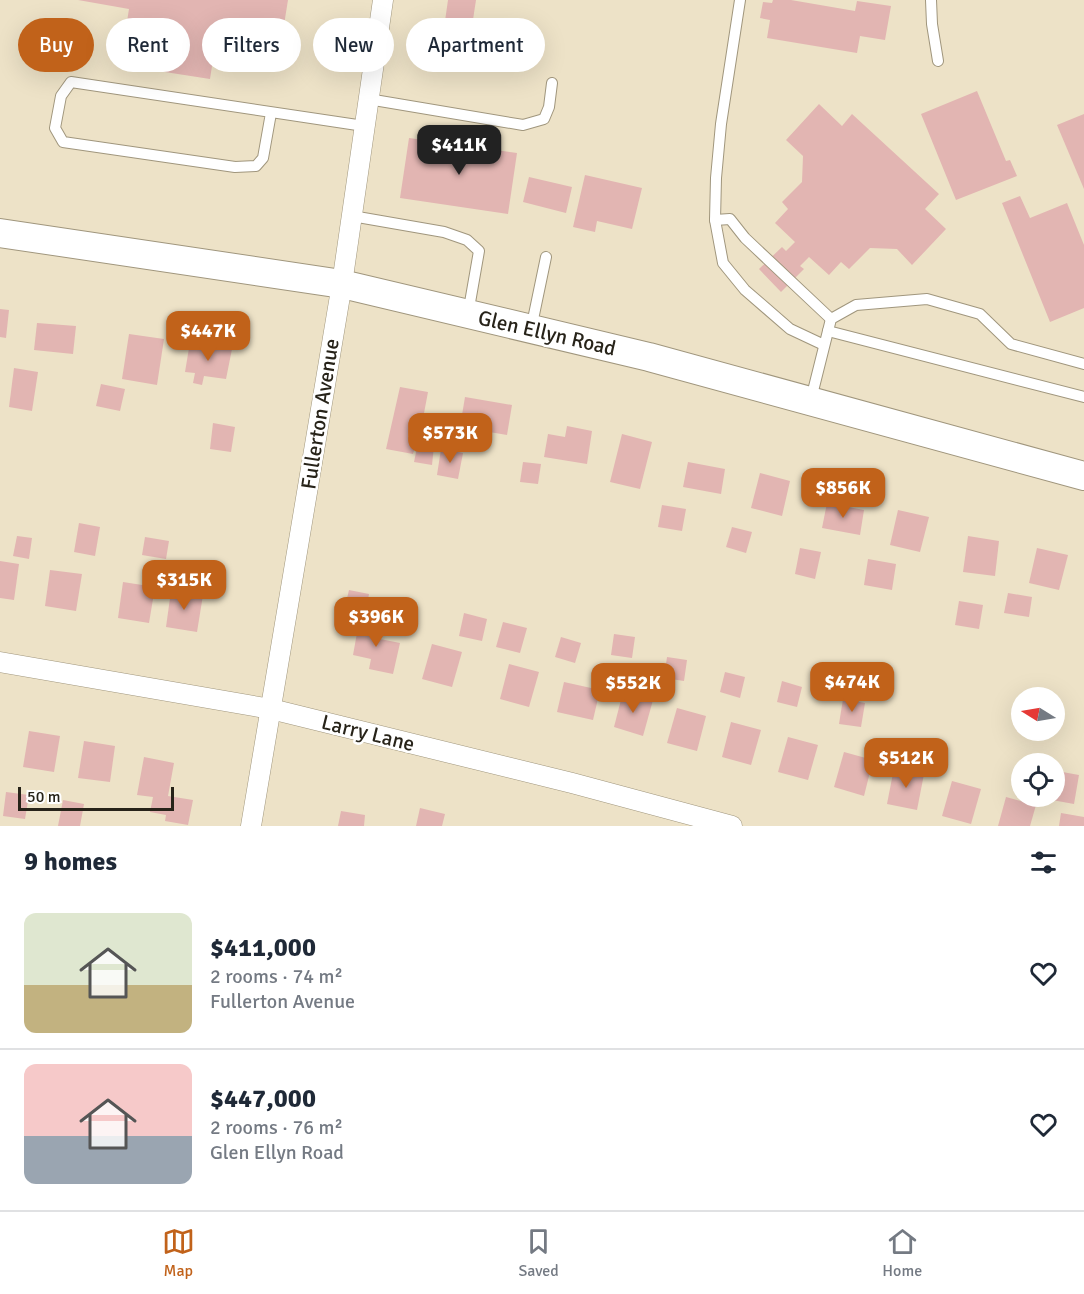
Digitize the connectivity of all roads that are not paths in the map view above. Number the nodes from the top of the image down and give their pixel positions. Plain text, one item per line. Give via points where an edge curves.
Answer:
1 (382, 0) edge
2 (740, 0) edge
3 (931, 0) edge
4 (938, 61) dead end
5 (552, 83) dead end
6 (368, 99) junction
7 (271, 112) junction
8 (364, 126) junction
9 (351, 216) junction
10 (716, 220) junction
11 (0, 233) edge
12 (546, 257) dead end
13 (342, 284) junction
14 (468, 315) junction
15 (831, 319) junction
16 (531, 329) junction
17 (828, 331) junction
18 (824, 345) junction
19 (1084, 364) edge
20 (1084, 397) edge
21 (810, 401) junction
22 (1084, 476) edge
23 (0, 662) edge
24 (271, 709) junction
25 (251, 826) edge
26 (732, 826) edge

1 - 6 street, Fullerton Avenue
2 - 10 lane via 721,124
3 - 4 lane
5 - 6 lane via 544,119 523,125
6 - 8 street, Fullerton Avenue
7 - 7 lane via 71,82 61,96 55,128 63,142 256,166 263,158
7 - 8 lane
8 - 9 street, Fullerton Avenue
9 - 13 street, Fullerton Avenue
9 - 14 lane via 444,232 467,240 479,251
10 - 15 lane via 730,219
10 - 18 lane via 723,263 745,290 790,329
11 - 13 street, Glen Ellyn Road
12 - 16 lane
13 - 14 street, Glen Ellyn Road
13 - 24 street, Fullerton Avenue
14 - 16 street, Glen Ellyn Road
15 - 17 lane
15 - 19 lane via 856,305 927,299 980,314 1011,344
16 - 21 street, Glen Ellyn Road
17 - 18 lane
17 - 20 lane
18 - 21 lane
21 - 22 street, Glen Ellyn Road
23 - 24 street, Larry Lane
24 - 25 street, Fullerton Avenue
24 - 26 street, Larry Lane

